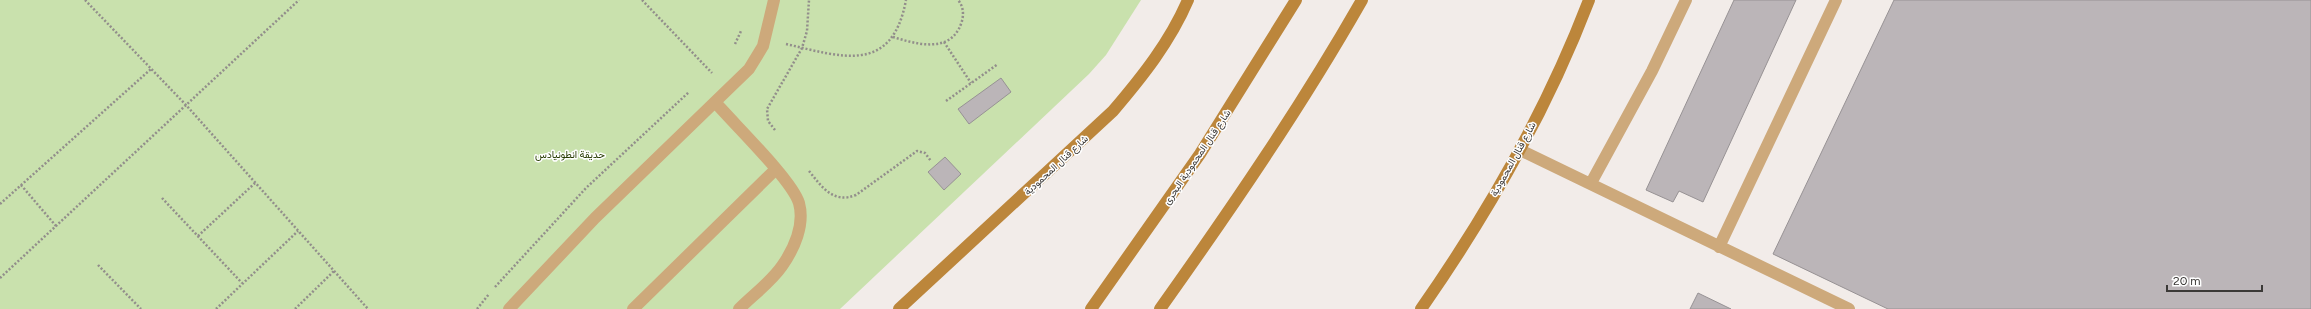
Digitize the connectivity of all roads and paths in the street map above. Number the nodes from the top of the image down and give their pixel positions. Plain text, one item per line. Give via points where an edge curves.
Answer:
1 (85, 0) edge
2 (299, 0) edge
3 (642, 0) edge
4 (774, 0) edge
5 (809, 0) edge
6 (906, 0) edge
7 (958, 0) edge
8 (1188, 0) edge
9 (1296, 0) edge
10 (1362, 0) edge
11 (1589, 0) edge
12 (1686, 0) edge
13 (1836, 0) edge
14 (742, 29) dead end
15 (893, 37) junction
16 (764, 40) junction
17 (944, 42) junction
18 (802, 48) junction
19 (732, 50) dead end
20 (998, 64) dead end
21 (717, 68) dead end
22 (151, 69) junction
23 (712, 73) junction
24 (706, 78) dead end
25 (971, 83) junction
26 (695, 87) dead end
27 (946, 101) dead end
28 (716, 103) junction
29 (186, 105) junction
30 (777, 132) dead end
31 (1520, 150) junction
32 (931, 161) dead end
33 (807, 169) dead end
34 (775, 170) junction
35 (255, 183) junction
36 (1591, 183) junction
37 (21, 185) junction
38 (162, 198) dead end
39 (0, 204) edge
40 (56, 226) junction
41 (298, 231) junction
42 (198, 236) junction
43 (1719, 247) junction
44 (98, 265) dead end
45 (334, 271) junction
46 (0, 278) edge
47 (242, 283) junction
48 (141, 309) edge
49 (216, 309) edge
50 (295, 309) edge
51 (368, 309) edge
52 (477, 309) edge
53 (509, 309) edge
54 (633, 309) edge
55 (739, 309) edge
56 (899, 309) edge
57 (1091, 309) edge
58 (1160, 309) edge
59 (1421, 309) edge
60 (1849, 309) edge

1 - 22 path
2 - 29 path
3 - 23 path
4 - 16 lane
5 - 18 path via 807,31
6 - 15 path
7 - 17 path via 963,11 963,19 955,34
8 - 56 street, شارع قنال المحمودية via 1166,42 1141,78 1113,111
9 - 57 street, شارع قنال المحمودية البحرى via 1200,154
10 - 58 street via 1283,128 1209,241
11 - 31 street, شارع قنال المحمودية
12 - 36 lane via 1642,92
13 - 43 lane
14 - 19 path
15 - 17 path via 929,45
15 - 18 path via 887,44 864,56 848,56
16 - 18 path
16 - 28 lane via 749,69
17 - 25 path
18 - 30 path via 767,109 768,121
20 - 25 path
21 - 23 path
22 - 29 path
22 - 37 path
23 - 24 path
25 - 27 path
26 - 52 path via 586,188
28 - 34 lane
28 - 53 lane via 595,218
29 - 35 path
29 - 40 path
31 - 36 lane
31 - 59 street, شارع قنال المحمودية via 1460,252
32 - 33 path via 921,151 913,152 862,191 845,198 830,194
34 - 54 lane
34 - 55 lane via 790,186 799,203 800,224 796,243 782,267
35 - 41 path
35 - 42 path
36 - 43 lane
37 - 39 path
37 - 40 path
38 - 42 path
40 - 46 path
41 - 45 path
41 - 47 path
42 - 47 path
43 - 60 lane
44 - 48 path
45 - 50 path
45 - 51 path
47 - 49 path

